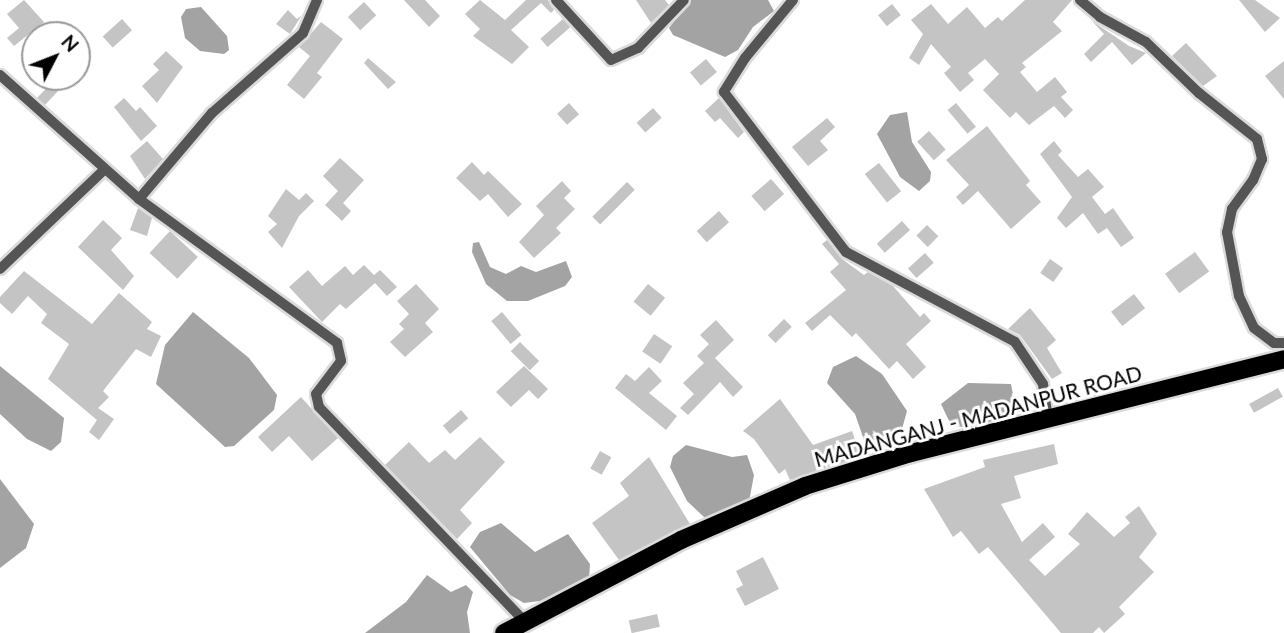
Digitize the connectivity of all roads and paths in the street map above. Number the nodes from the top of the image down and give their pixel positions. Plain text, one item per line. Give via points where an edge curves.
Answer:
1 (317, 0) edge
2 (556, 0) edge
3 (684, 0) edge
4 (793, 0) edge
5 (1080, 0) edge
6 (0, 75) edge
7 (104, 170) junction
8 (139, 199) junction
9 (0, 269) edge
10 (1284, 343) edge
11 (1284, 359) edge
12 (1048, 420) junction
13 (524, 621) junction
14 (504, 633) edge

1 - 8 street via 303,33 212,113
2 - 3 street via 611,60 638,48
4 - 12 street via 745,58 724,92 846,252 1015,342 1043,384
5 - 10 street via 1146,42 1199,93 1257,139 1262,159 1232,209 1227,232 1239,296 1254,328 1274,343
6 - 7 street
7 - 8 street
7 - 9 street
8 - 13 street via 337,343 341,360 316,394 319,407
11 - 12 main road, MADANGANJ - MADANPUR ROAD
12 - 13 main road, MADANGANJ - MADANPUR ROAD via 911,453 805,486 681,540
13 - 14 main road, MADANGANJ - MADANPUR ROAD

